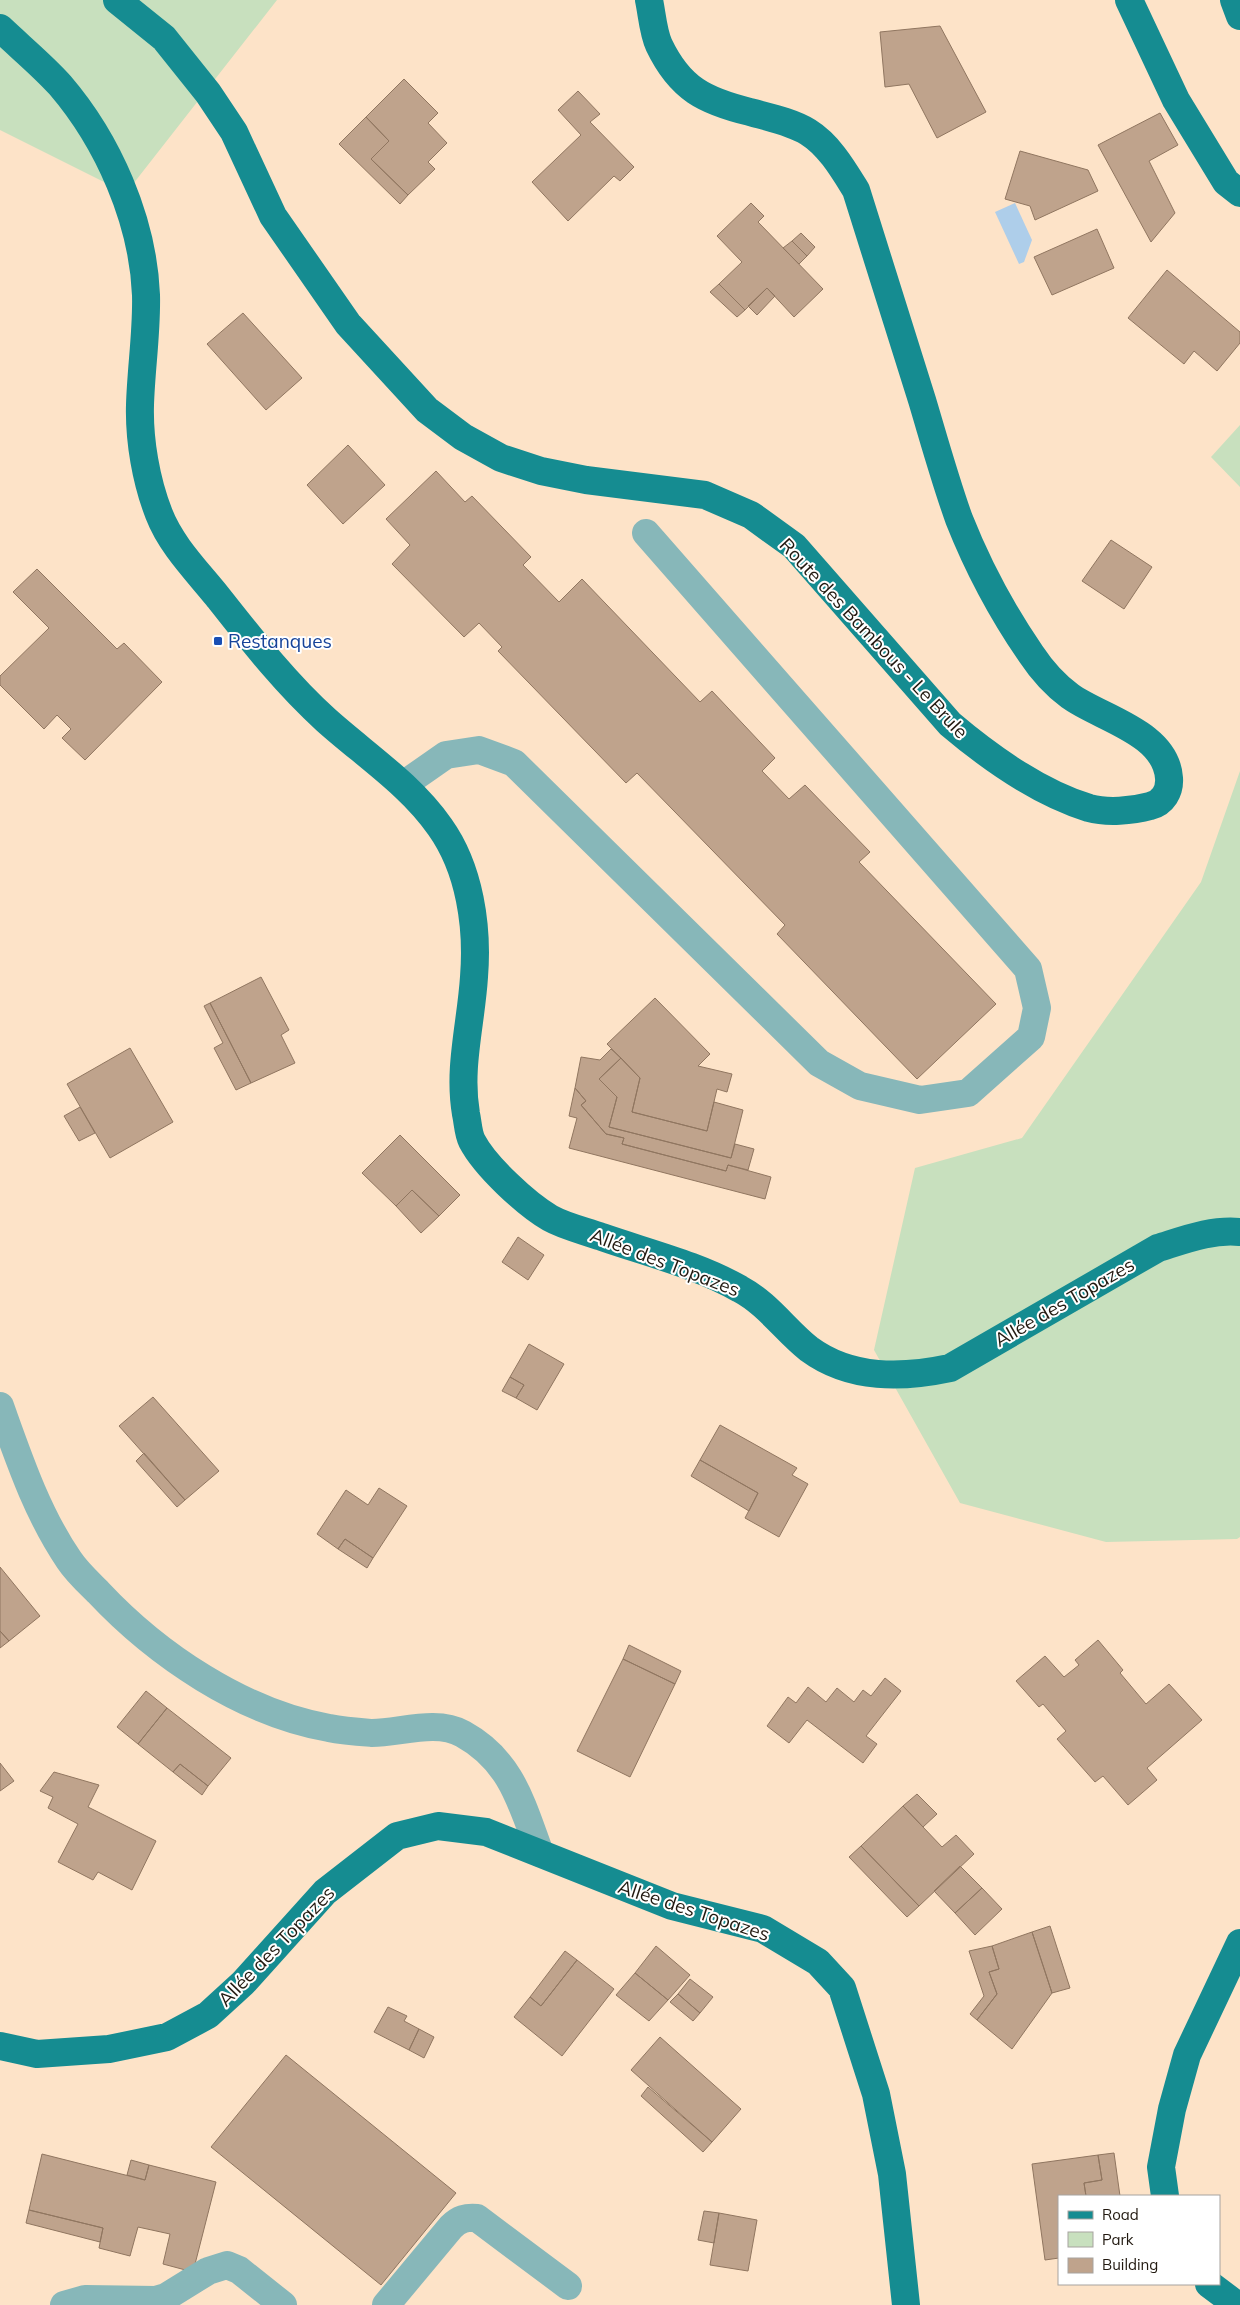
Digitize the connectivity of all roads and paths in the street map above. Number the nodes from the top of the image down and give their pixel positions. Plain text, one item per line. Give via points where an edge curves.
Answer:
1 (117, 0) edge
2 (649, 0) edge
3 (1129, 0) edge
4 (1234, 0) edge
5 (1240, 16) edge
6 (0, 28) edge
7 (1240, 193) edge
8 (646, 533) dead end
9 (403, 785) junction
10 (1240, 1232) edge
11 (0, 1406) edge
12 (540, 1853) junction
13 (1240, 1943) edge
14 (0, 2046) edge
15 (1165, 2195) edge
16 (1210, 2285) edge
17 (568, 2286) dead end
18 (64, 2305) edge
19 (283, 2305) edge
20 (386, 2305) edge
21 (906, 2305) edge
22 (1237, 2305) edge

1 - 2 main road, Route des Bambous - Le Brule via 164,38 208,93 234,132 273,216 284,232 348,324 427,410 463,437 517,464 586,480 705,495 751,515 794,546 950,724 978,748 1055,794 1091,808 1139,810 1156,805 1168,792 1170,777 1152,745 1139,733 1070,696 1040,667 986,580 959,518 856,190 833,154 808,132 699,95 677,75 658,44
3 - 7 main road via 1176,100 1226,182
4 - 5 main road
6 - 9 main road via 58,83 79,110 97,137 122,188 138,240 146,294 139,411 143,446 159,514 174,543 272,664 323,717
8 - 9 street via 1028,970 1036,1008 1031,1037 968,1093 920,1100 860,1086 819,1063 514,763 479,750 446,755
9 - 10 main road, Allée des Topazes via 444,832 462,867 473,921 475,975 463,1072 470,1138 491,1168 550,1218 722,1279 756,1297 811,1350 845,1368 883,1376 917,1375 950,1368 1158,1248 1194,1237
11 - 12 street via 34,1499 70,1562 122,1618 200,1676 271,1713 330,1728 372,1732 440,1727 460,1732 498,1760 510,1777
12 - 14 main road, Allée des Topazes via 486,1832 438,1826 398,1836 325,1892 243,1983 208,2015 167,2037 109,2049 37,2054
12 - 21 main road, Allée des Topazes via 672,1906 763,1929 818,1962 842,1988 876,2094 892,2174
13 - 15 main road via 1187,2055 1161,2167
16 - 22 main road
17 - 20 street via 477,2218 467,2217 451,2227
18 - 19 street via 85,2299 156,2300 208,2270 227,2265 239,2270

